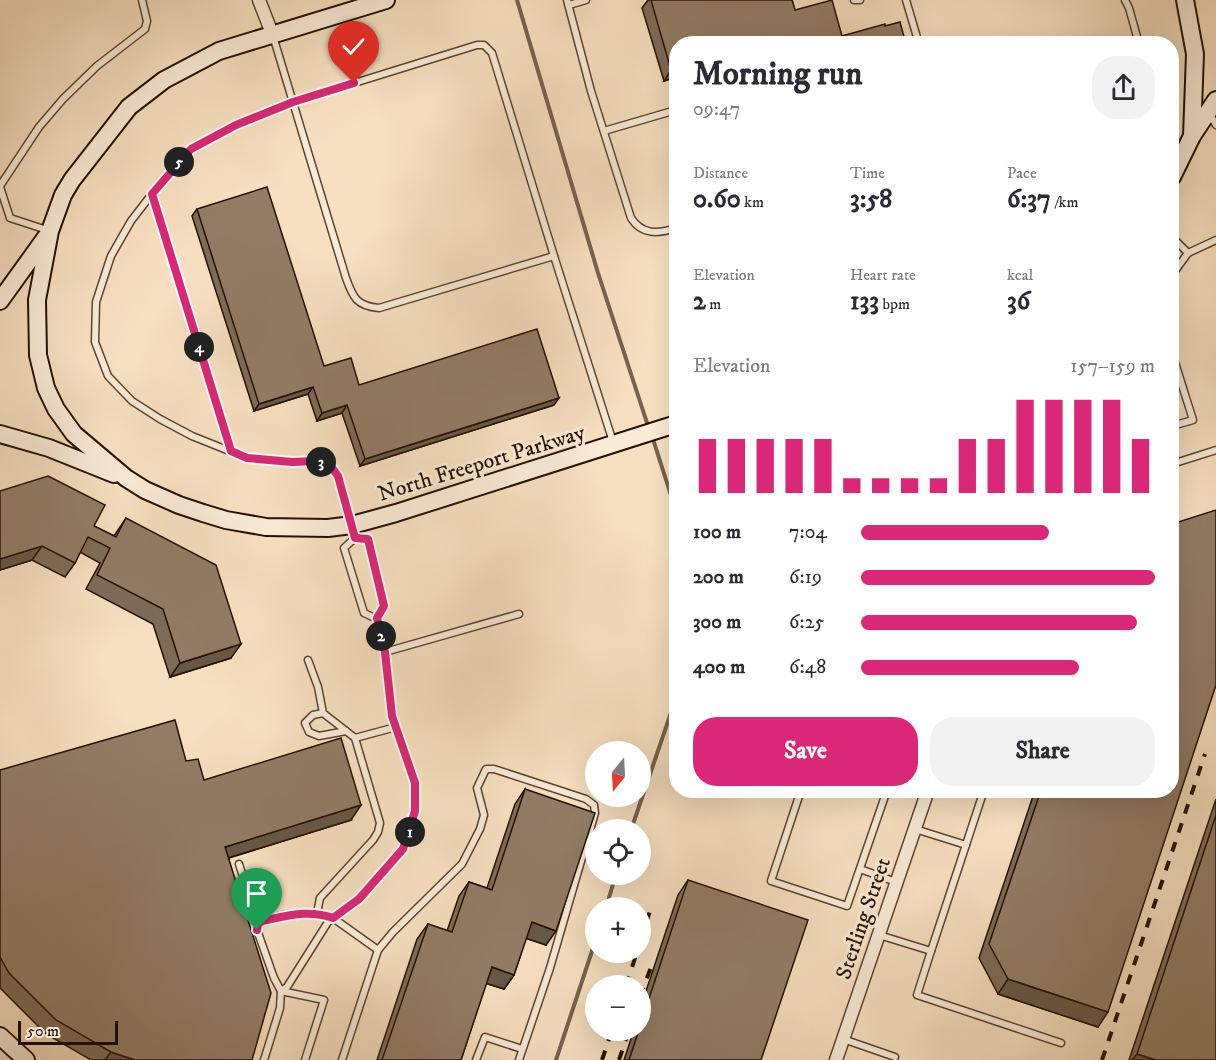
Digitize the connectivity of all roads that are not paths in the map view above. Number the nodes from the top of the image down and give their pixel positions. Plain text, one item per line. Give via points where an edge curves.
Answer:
1 (141, 0) edge
2 (259, 0) edge
3 (386, 0) edge
4 (586, 0) edge
5 (854, 0) edge
6 (861, 0) edge
7 (906, 0) edge
8 (1125, 0) edge
9 (1185, 0) edge
10 (568, 3) edge
11 (273, 36) junction
12 (917, 36) edge
13 (1137, 36) edge
14 (293, 102) junction
15 (669, 112) edge
16 (1214, 112) edge
17 (604, 131) junction
18 (1192, 136) junction
19 (1179, 163) edge
20 (0, 186) edge
21 (152, 194) junction
22 (669, 230) edge
23 (50, 231) junction
24 (1216, 240) edge
25 (1179, 244) edge
26 (1188, 253) junction
27 (554, 256) junction
28 (1179, 265) edge
29 (0, 301) edge
30 (1179, 375) edge
31 (1179, 424) edge
32 (669, 426) edge
33 (0, 434) edge
34 (617, 443) junction
35 (1216, 450) edge
36 (231, 451) junction
37 (1179, 462) edge
38 (126, 478) junction
39 (353, 532) junction
40 (519, 614) dead end
41 (377, 618) junction
42 (385, 652) junction
43 (308, 660) dead end
44 (323, 713) junction
45 (396, 727) junction
46 (346, 731) junction
47 (355, 738) junction
48 (798, 798) edge
49 (884, 798) edge
50 (925, 798) edge
51 (981, 798) edge
52 (915, 829) junction
53 (966, 845) junction
54 (239, 864) dead end
55 (860, 869) junction
56 (897, 883) junction
57 (317, 913) junction
58 (333, 918) junction
59 (258, 924) junction
60 (879, 935) junction
61 (378, 950) junction
62 (931, 951) junction
63 (281, 991) junction
64 (0, 1036) edge
65 (843, 1039) junction
66 (1061, 1043) dead end
67 (522, 1049) junction
68 (895, 1059) edge
69 (26, 1060) edge
70 (264, 1060) edge
71 (305, 1060) edge
72 (342, 1060) edge
73 (476, 1060) edge
74 (519, 1060) edge
75 (836, 1060) edge
76 (903, 1060) edge

1 - 20 lane via 147,21 145,29 97,66 63,99
2 - 11 street
3 - 11 main road
4 - 10 lane
5 - 6 lane
7 - 12 lane
8 - 13 lane
9 - 18 main road via 1195,54
10 - 17 lane
11 - 14 lane
11 - 23 main road via 219,51 164,80 129,107 72,180
14 - 21 lane via 191,149
14 - 27 lane via 346,278 355,299 366,307 379,308
14 - 27 lane via 484,45 492,53
15 - 17 lane
16 - 18 main road
17 - 22 lane via 636,226 653,233
18 - 19 main road
20 - 23 lane via 10,218
21 - 36 lane
21 - 36 lane via 130,221 111,256 96,302 95,342 108,376 132,401 192,436
23 - 29 main road
23 - 38 main road via 37,300 38,355 46,388 70,430
24 - 26 lane
25 - 26 lane
26 - 28 lane
27 - 34 lane
30 - 31 lane via 1193,420
32 - 34 main road, North Freeport Parkway
33 - 38 main road
34 - 39 main road, North Freeport Parkway via 396,513
35 - 37 lane
36 - 39 lane via 247,458 330,465 338,476
38 - 39 main road, North Freeport Parkway via 178,506 226,520 266,527
39 - 41 lane via 368,539 384,606
39 - 41 lane via 344,548 364,613
40 - 42 lane
41 - 42 lane
42 - 45 lane
43 - 44 lane
44 - 46 lane
44 - 46 lane via 307,719 309,732 320,736
45 - 47 lane
45 - 58 lane via 415,783 415,811 408,836 403,849 359,899
46 - 47 lane
47 - 57 lane via 380,823 378,832 320,898
48 - 55 lane via 771,881 847,906
49 - 55 lane
50 - 52 street, Sterling Street
51 - 53 lane
52 - 53 lane
52 - 56 street, Sterling Street
53 - 62 lane
54 - 59 lane
55 - 56 lane
56 - 60 street, Sterling Street
57 - 58 lane
57 - 59 lane via 303,912
58 - 61 lane
58 - 63 lane
59 - 63 lane
60 - 62 lane
60 - 65 street, Sterling Street
61 - 67 lane via 462,864 484,814 477,788 486,769 586,799 594,805 595,813
61 - 72 lane
62 - 66 lane via 917,995
63 - 70 lane via 280,1008
63 - 71 lane via 324,1000
64 - 69 main road
65 - 68 lane
65 - 75 street, Sterling Street
67 - 73 lane via 485,1037
67 - 74 lane
68 - 76 lane

